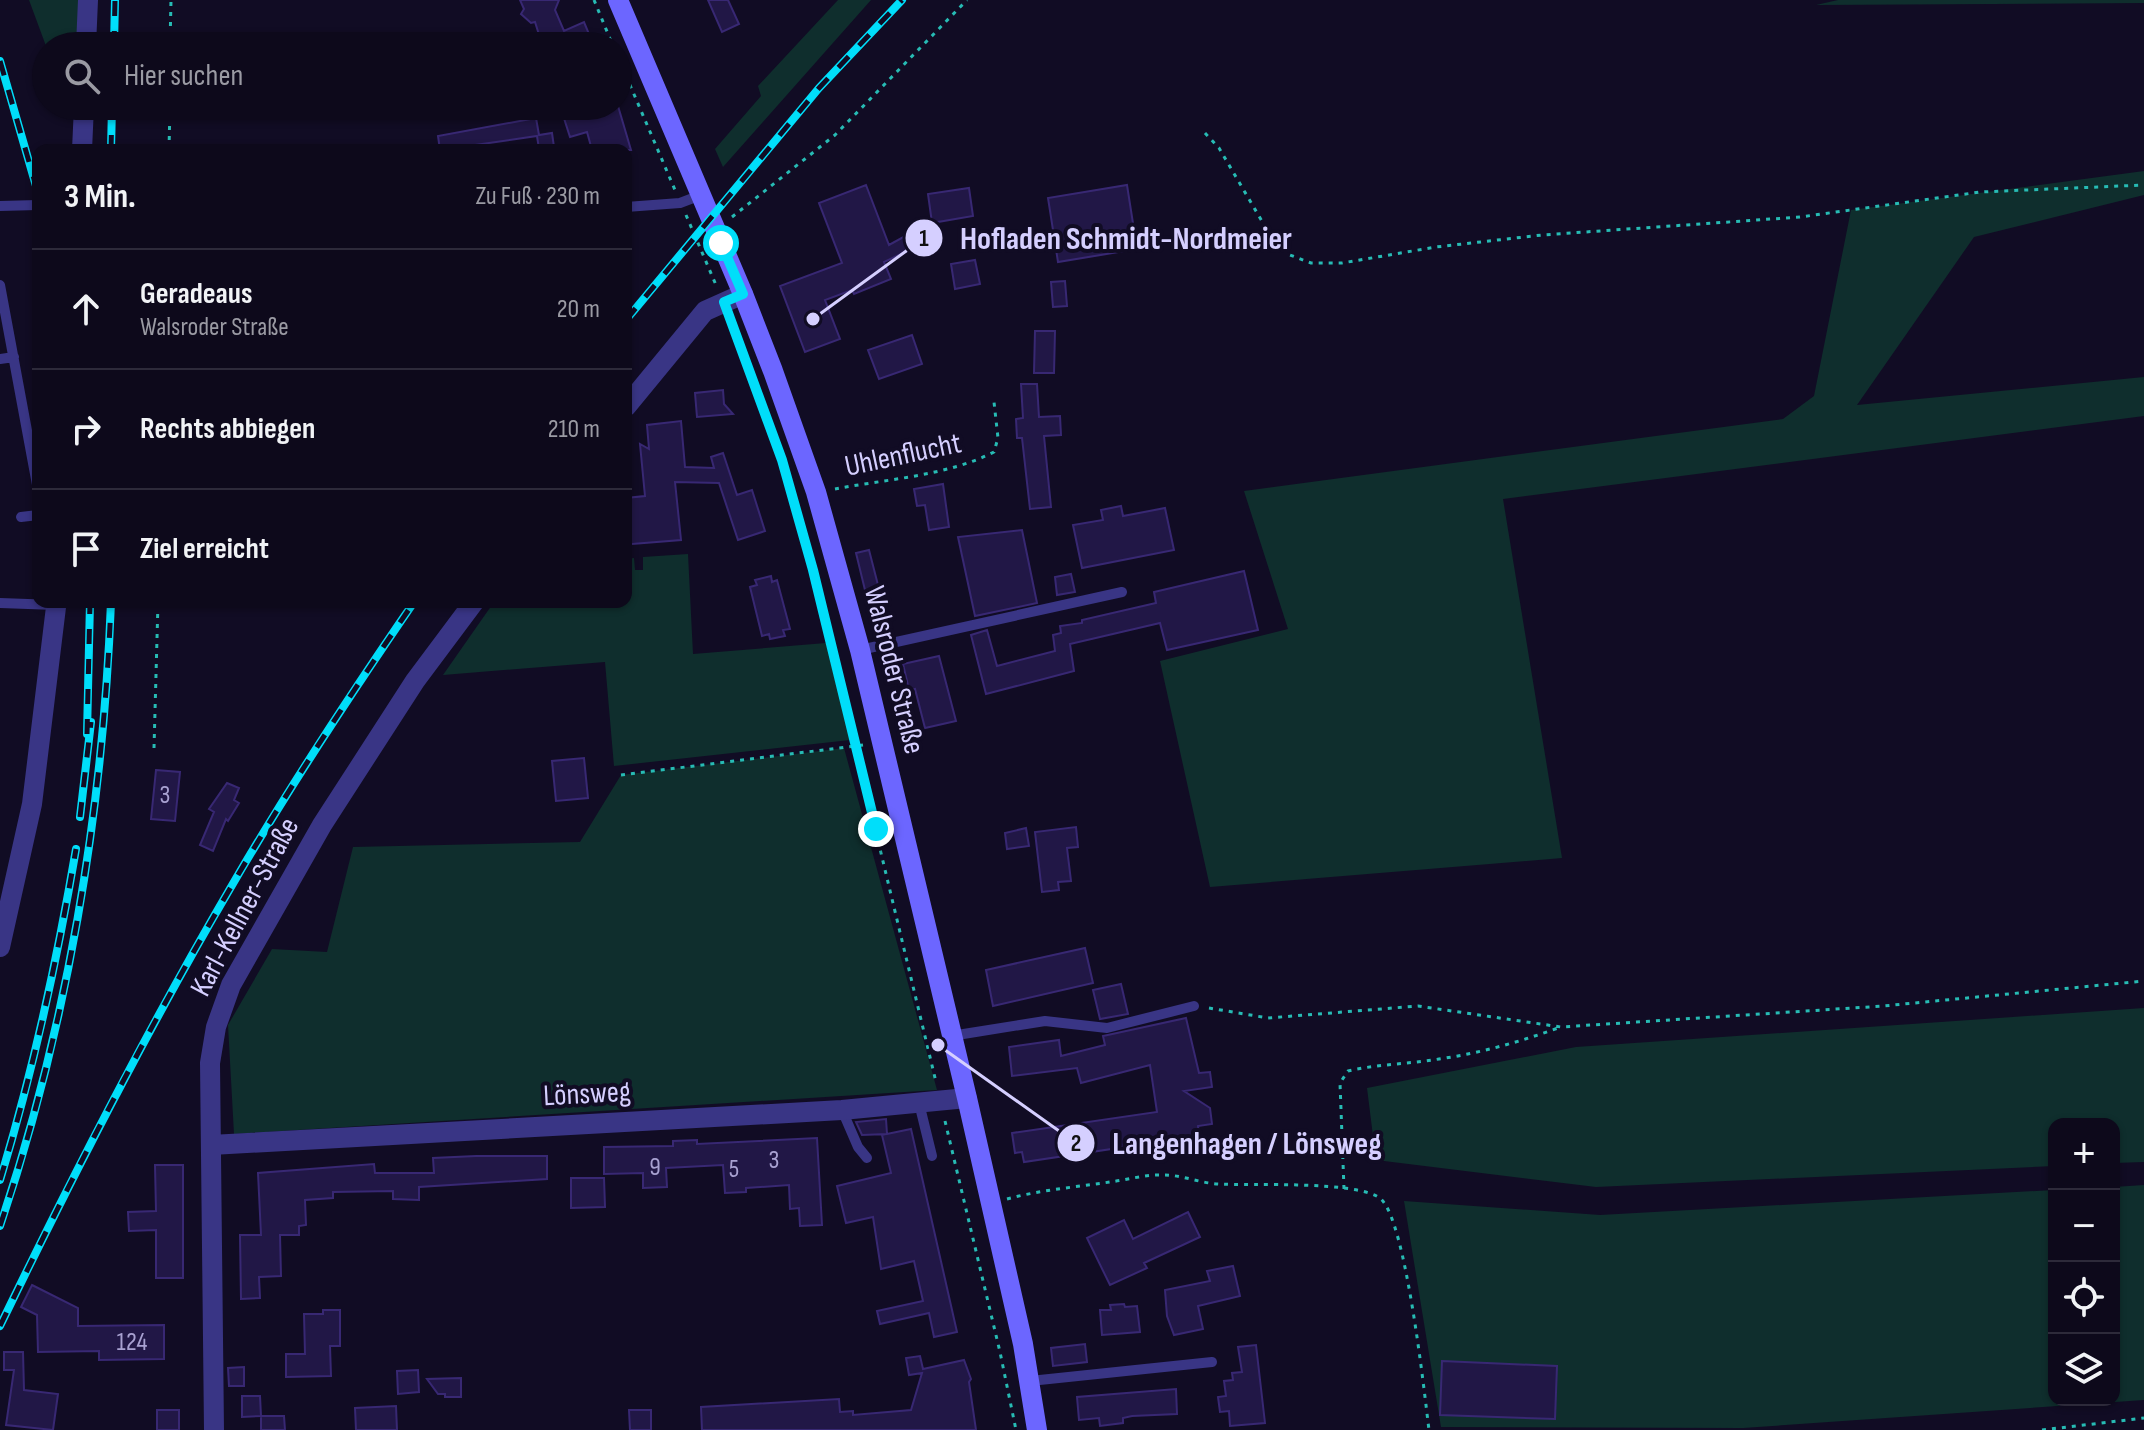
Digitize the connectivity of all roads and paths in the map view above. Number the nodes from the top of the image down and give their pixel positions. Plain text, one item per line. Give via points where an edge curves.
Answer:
1 (88, 0) edge
2 (171, 0) edge
3 (594, 0) edge
4 (618, 0) edge
5 (967, 0) edge
6 (87, 32) edge
7 (170, 32) edge
8 (607, 32) edge
9 (632, 32) edge
10 (632, 33) edge
11 (632, 90) edge
12 (83, 120) edge
13 (170, 120) edge
14 (1205, 133) dead end
15 (82, 144) edge
16 (169, 144) edge
17 (2144, 185) edge
18 (701, 195) junction
19 (680, 203) junction
20 (32, 205) edge
21 (0, 206) edge
22 (632, 207) edge
23 (714, 227) junction
24 (0, 285) edge
25 (733, 298) junction
26 (14, 357) junction
27 (0, 359) edge
28 (632, 400) edge
29 (994, 402) dead end
30 (32, 457) edge
31 (816, 492) junction
32 (32, 516) edge
33 (21, 517) dead end
34 (1122, 592) dead end
35 (0, 603) edge
36 (32, 604) edge
37 (56, 608) edge
38 (158, 608) edge
39 (470, 608) edge
40 (860, 650) junction
41 (882, 743) junction
42 (854, 746) junction
43 (154, 748) dead end
44 (621, 775) dead end
45 (0, 946) edge
46 (2144, 981) edge
47 (1194, 1006) joint
48 (1561, 1027) junction
49 (951, 1036) junction
50 (967, 1098) junction
51 (940, 1101) junction
52 (919, 1103) junction
53 (842, 1110) junction
54 (211, 1145) junction
55 (932, 1156) dead end
56 (867, 1158) dead end
57 (1344, 1189) junction
58 (990, 1203) junction
59 (1212, 1362) dead end
60 (1030, 1381) junction
61 (2144, 1418) edge
62 (214, 1430) edge
63 (1016, 1430) edge
64 (1037, 1430) edge
65 (1429, 1430) edge
66 (2042, 1430) edge

1 - 6 street
2 - 7 path
3 - 8 path
4 - 9 street, Walsroder Straße
5 - 23 path via 835,135
10 - 18 street, Walsroder Straße
11 - 19 path
12 - 15 street
13 - 16 path
14 - 17 path via 1273,240 1290,255 1311,263 1542,235 1800,217 1980,192
18 - 19 lane
18 - 23 street, Walsroder Straße
19 - 22 lane
19 - 25 path
20 - 21 lane
23 - 25 street, Walsroder Straße
24 - 26 lane
25 - 28 street via 705,311
25 - 31 street, Walsroder Straße via 773,371
25 - 42 path via 813,570
26 - 27 lane
26 - 30 lane
29 - 31 path, Uhlenflucht via 994,452 977,461
31 - 40 street, Walsroder Straße
32 - 33 lane
34 - 40 lane
35 - 36 lane
37 - 45 street via 32,804
38 - 43 path
39 - 54 street, Karl-Kellner-Straße via 415,681 322,825 231,985 210,1063
40 - 41 street, Walsroder Straße
41 - 42 path
41 - 49 street, Walsroder Straße
42 - 44 path
42 - 51 path
46 - 48 path via 1883,1006
47 - 48 path via 1268,1018 1418,1006
47 - 49 lane via 1107,1028 1045,1021
48 - 57 path via 1507,1047 1348,1071 1340,1083
49 - 50 street, Walsroder Straße
50 - 51 street, Lönsweg
50 - 58 street, Walsroder Straße
51 - 52 street, Lönsweg
51 - 63 path
52 - 53 street, Lönsweg
52 - 55 lane
53 - 54 street, Lönsweg
53 - 56 lane
54 - 62 street, Karl-Kellner-Straße
57 - 58 path via 1217,1184 1164,1175
57 - 65 path via 1379,1198 1391,1212 1421,1358
58 - 60 street, Walsroder Straße
59 - 60 lane
60 - 64 street, Walsroder Straße
61 - 66 path

